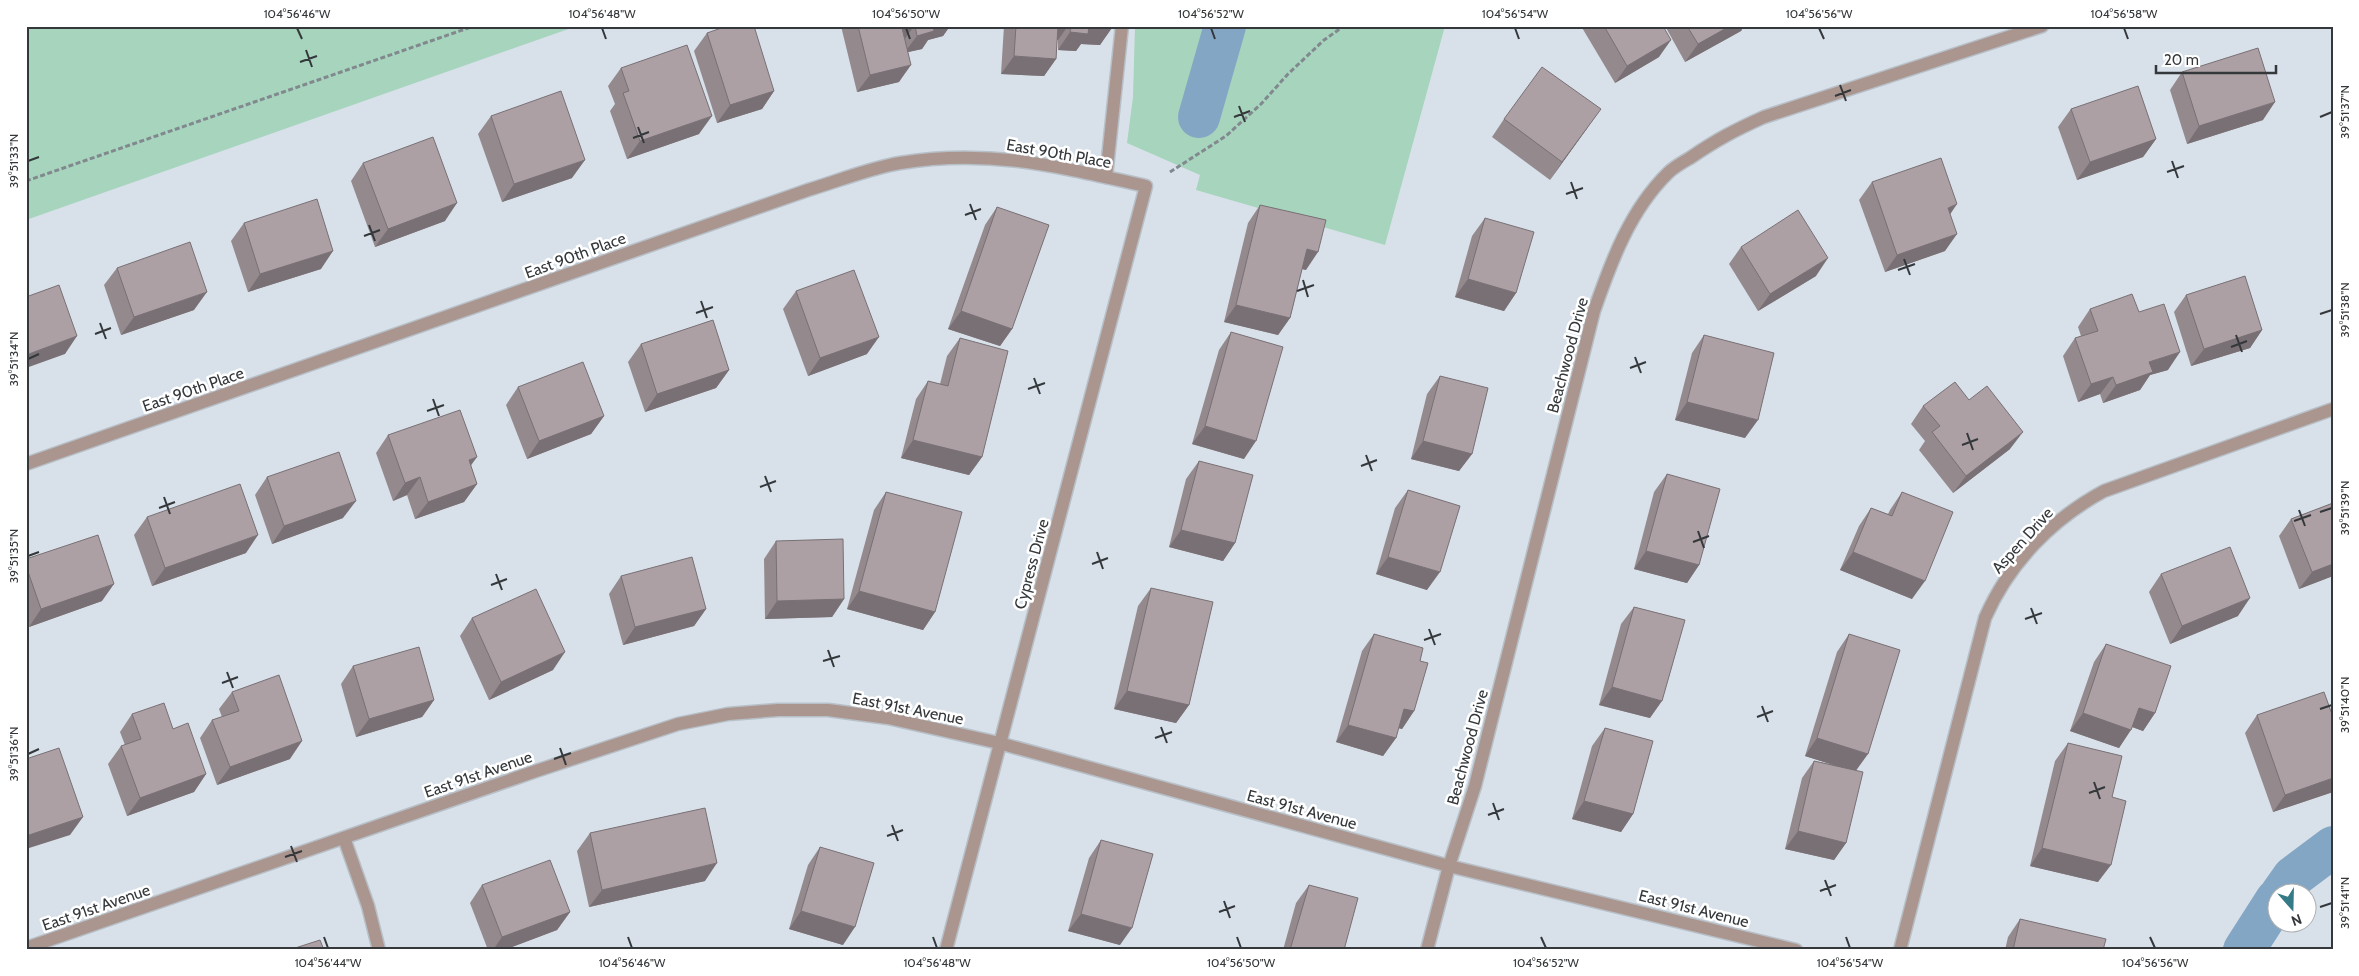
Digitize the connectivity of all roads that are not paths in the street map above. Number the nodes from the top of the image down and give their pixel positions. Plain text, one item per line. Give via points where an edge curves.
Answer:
1 (1122, 26) edge
2 (2042, 26) edge
3 (1106, 178) junction
4 (1146, 186) joint
5 (2333, 409) edge
6 (26, 464) edge
7 (999, 743) junction
8 (344, 838) junction
9 (1449, 866) junction
10 (26, 948) edge
11 (379, 950) edge
12 (946, 950) edge
13 (1427, 950) edge
14 (1796, 950) edge
15 (1900, 950) edge

1 - 3 street
2 - 9 street, Beachwood Drive via 1764,117 1734,130 1669,172 1648,196 1609,268 1594,311 1475,786
3 - 4 street, East 90th Place
3 - 6 street, East 90th Place via 1024,160 982,157 898,164 808,190
4 - 7 street, Cypress Drive
5 - 15 street, Aspen Drive via 2104,491 2081,503 2055,523 2014,566 1985,618
7 - 8 street, East 91st Avenue via 888,718 828,710 728,714 670,727
7 - 9 street, East 91st Avenue
7 - 12 street, Cypress Drive
8 - 10 street, East 91st Avenue
8 - 11 street via 368,906
9 - 13 street, Beachwood Drive
9 - 14 street, East 91st Avenue

